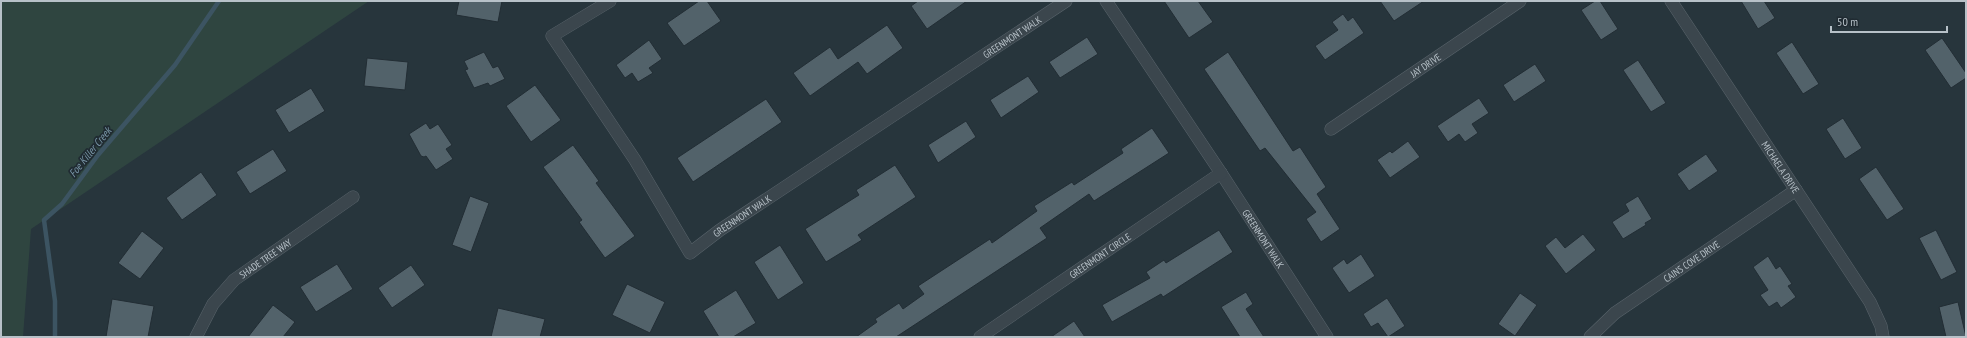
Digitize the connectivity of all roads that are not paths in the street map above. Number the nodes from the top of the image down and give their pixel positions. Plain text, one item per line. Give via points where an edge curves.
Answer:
1 (610, 1) edge
2 (1066, 1) edge
3 (1106, 1) edge
4 (1520, 1) edge
5 (1670, 1) edge
6 (1331, 129) dead end
7 (1221, 173) junction
8 (1796, 190) junction
9 (353, 197) dead end
10 (196, 337) edge
11 (980, 337) edge
12 (1326, 337) edge
13 (1590, 337) edge
14 (1883, 337) edge

1 - 2 street, GREENMONT WALK via 552,36 634,160 690,253 720,230
3 - 7 street, GREENMONT WALK
4 - 6 street, JAY DRIVE
5 - 8 street, MICHAELA DRIVE
7 - 11 street, GREENMONT CIRCLE
7 - 12 street, GREENMONT WALK
8 - 13 street, CAINS COVE DRIVE via 1615,313
8 - 14 street, MICHAELA DRIVE via 1870,302
9 - 10 street, SHADE TREE WAY via 234,280 213,304

